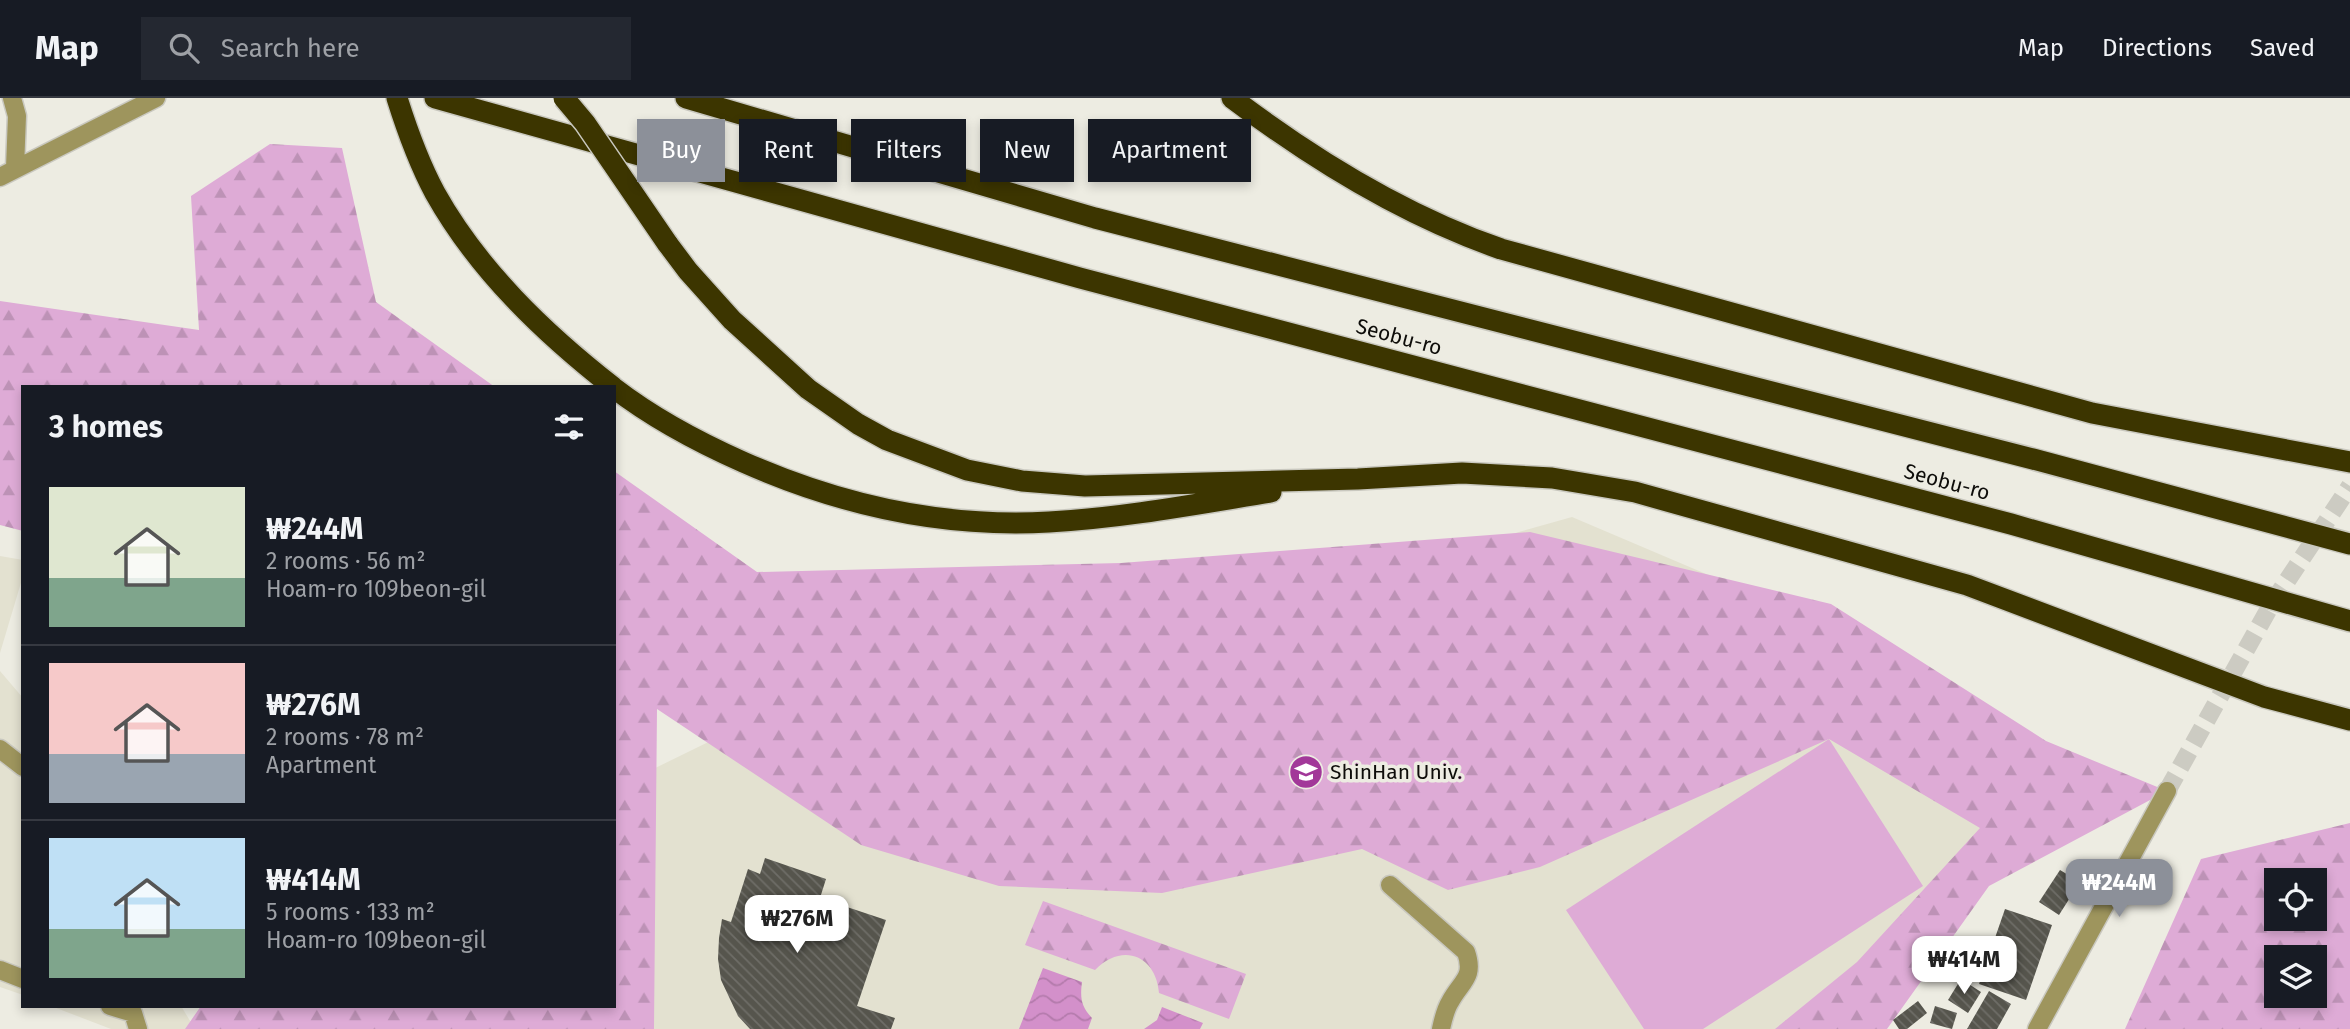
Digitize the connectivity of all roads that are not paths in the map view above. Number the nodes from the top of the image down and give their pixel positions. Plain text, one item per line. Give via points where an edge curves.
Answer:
1 (12, 98) edge
2 (156, 98) edge
3 (397, 98) edge
4 (435, 98) edge
5 (565, 98) edge
6 (686, 98) edge
7 (1232, 98) edge
8 (8, 173) edge
9 (611, 385) edge
10 (616, 389) edge
11 (2350, 462) edge
12 (1359, 479) junction
13 (2350, 544) edge
14 (2350, 621) edge
15 (2350, 720) edge
16 (0, 749) edge
17 (21, 765) edge
18 (2168, 791) tunnel mouth
19 (1390, 885) dead end
20 (0, 971) edge
21 (21, 978) edge
22 (115, 1008) edge
23 (135, 1016) edge
24 (1441, 1029) edge
25 (2037, 1029) edge

1 - 8 street via 17,116
2 - 8 street
3 - 9 highway via 425,172 447,213 493,276 566,349
4 - 14 highway, Seobu-ro via 1080,278 2011,524
5 - 12 highway, bridge via 688,271 732,320 808,389 887,440 994,476 1050,485
6 - 13 highway, Seobu-ro via 1095,218
7 - 11 highway via 1380,196 1501,249 2092,413
10 - 12 highway via 689,435 793,483 856,503 964,521 1084,519
12 - 15 highway via 1462,472 1552,478 1635,492 1967,585 2264,697
16 - 17 street
18 - 25 street
19 - 24 street via 1466,952 1471,965 1467,979 1450,1001
20 - 21 street
22 - 23 street

